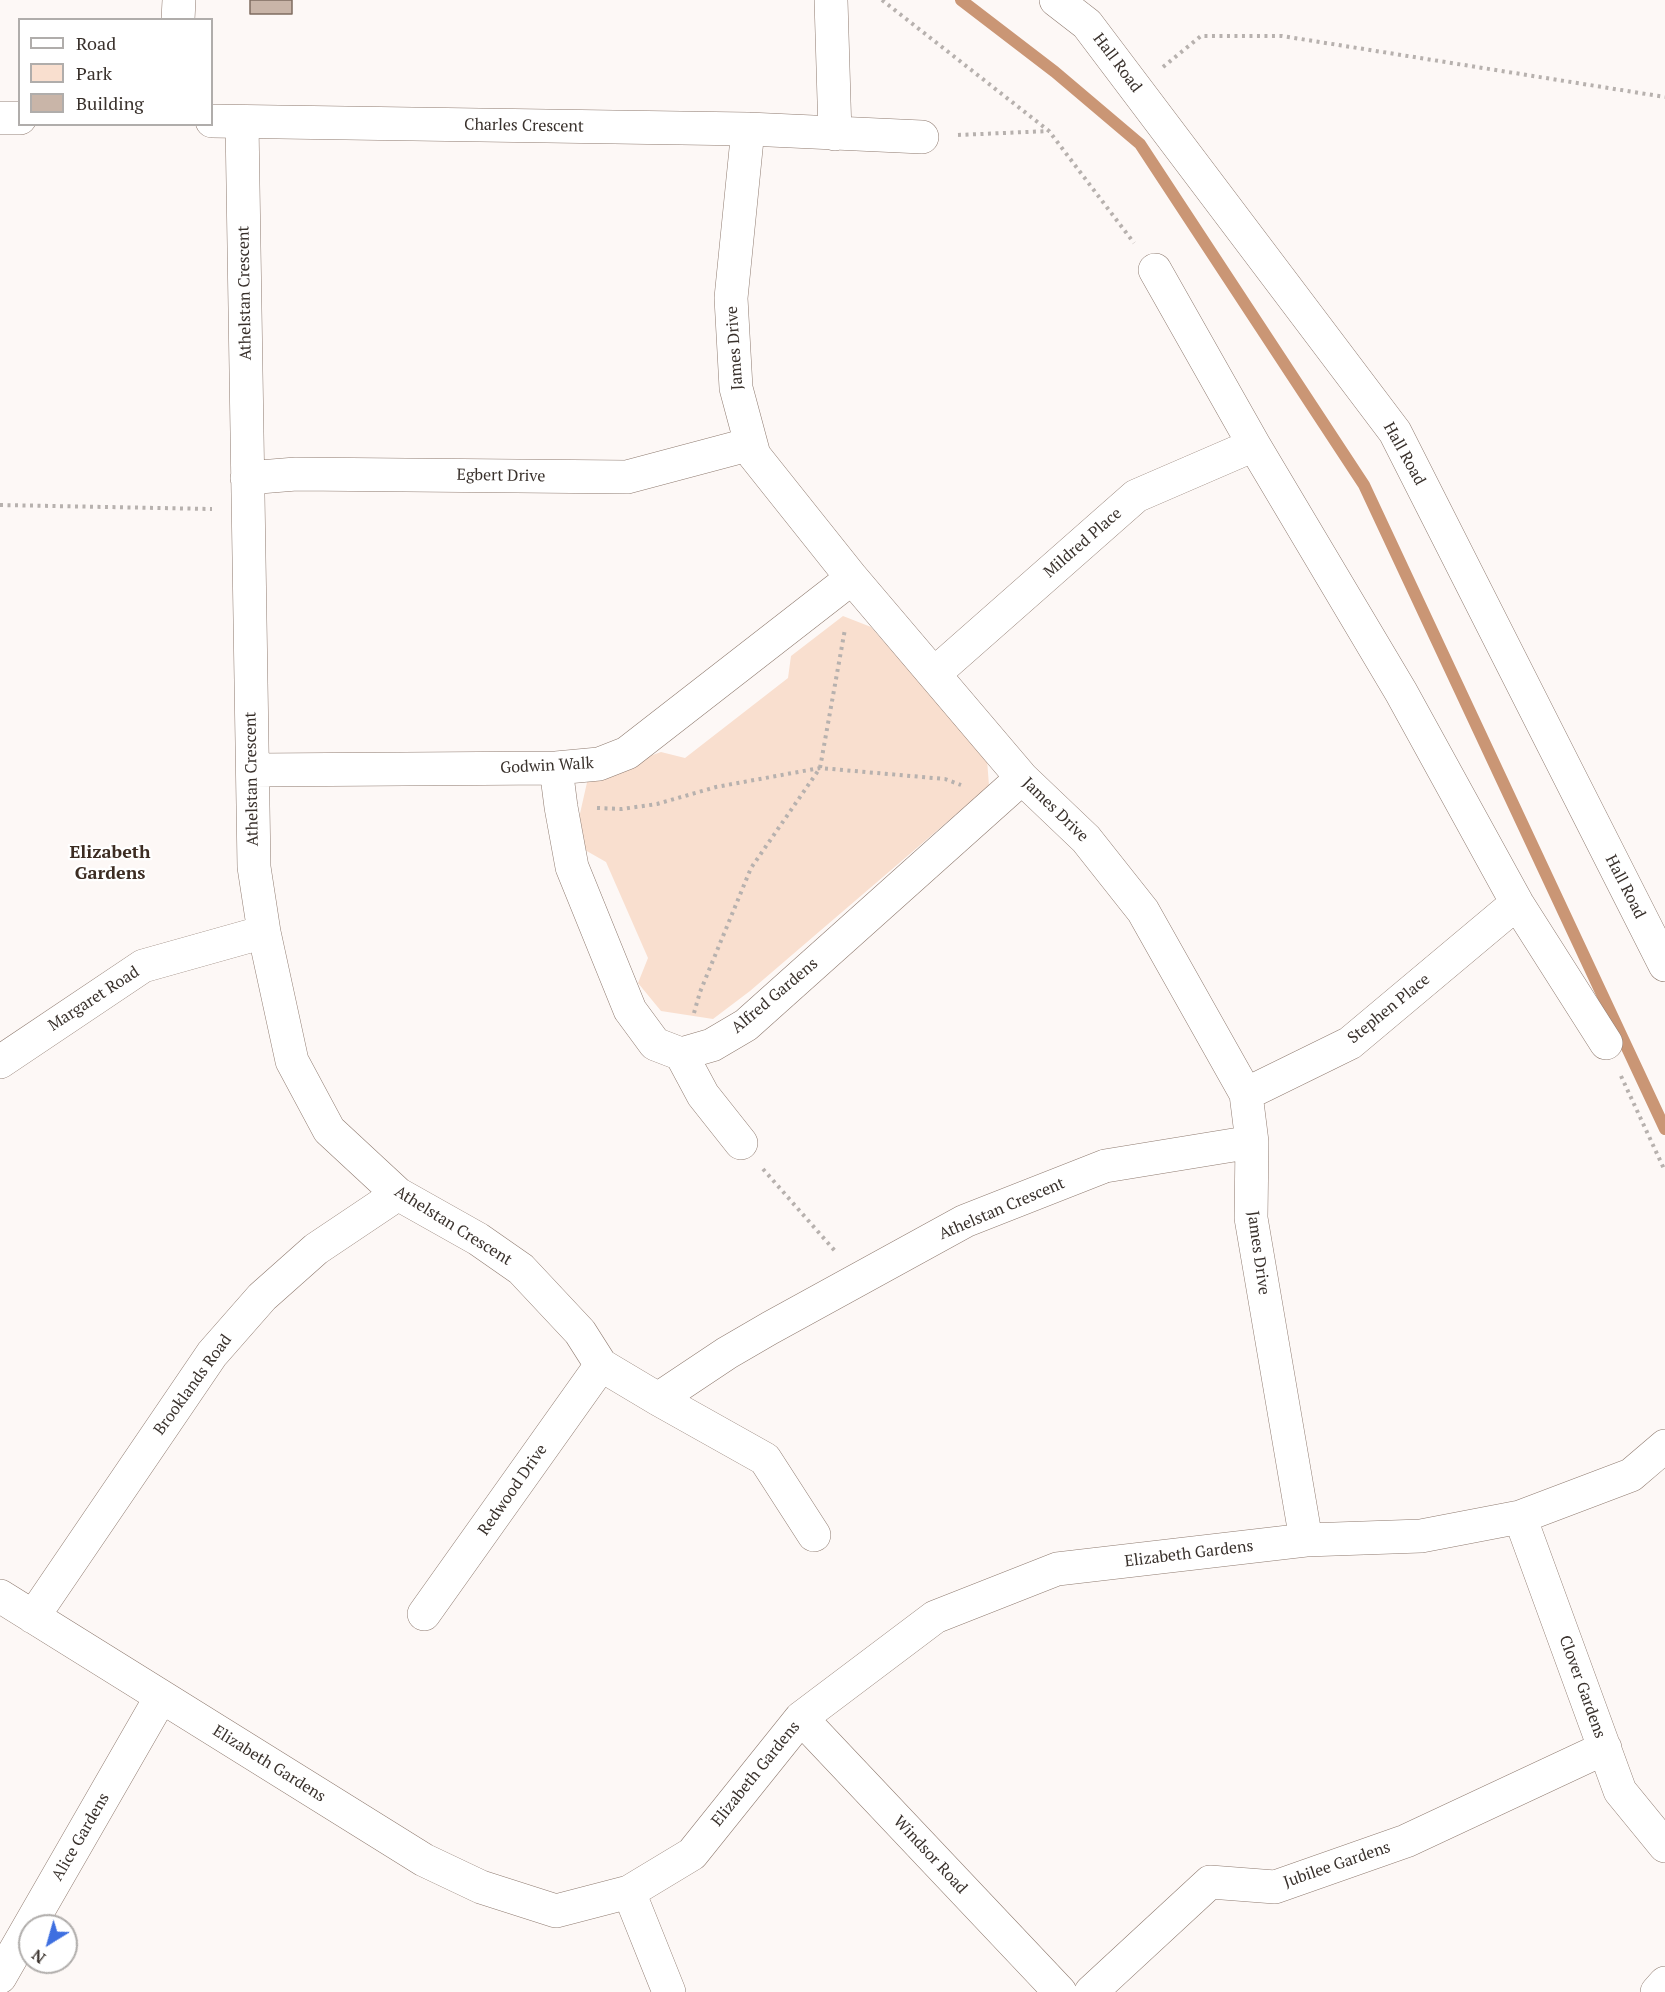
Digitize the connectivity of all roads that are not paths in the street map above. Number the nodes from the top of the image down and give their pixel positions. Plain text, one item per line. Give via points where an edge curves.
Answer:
1 (179, 0) edge
2 (831, 0) edge
3 (1056, 0) edge
4 (178, 18) edge
5 (0, 118) edge
6 (18, 118) edge
7 (227, 122) edge
8 (748, 129) junction
9 (835, 134) junction
10 (922, 137) road end
11 (1155, 270) road end
12 (751, 444) junction
13 (1254, 445) junction
14 (247, 477) junction
15 (852, 578) junction
16 (934, 674) junction
17 (556, 768) junction
18 (253, 770) junction
19 (1010, 789) junction
20 (1517, 903) junction
21 (264, 932) junction
22 (1665, 965) edge
23 (1606, 1043) road end
24 (681, 1054) junction
25 (1, 1058) edge
26 (1246, 1094) junction
27 (1252, 1142) junction
28 (741, 1143) road end
29 (398, 1194) junction
30 (601, 1365) junction
31 (658, 1398) junction
32 (1665, 1446) edge
33 (1520, 1517) junction
34 (814, 1535) dead end
35 (1306, 1540) junction
36 (0, 1596) edge
37 (424, 1614) dead end
38 (33, 1617) junction
39 (162, 1697) junction
40 (801, 1718) junction
41 (1605, 1748) junction
42 (1665, 1846) edge
43 (629, 1892) junction
44 (0, 1977) edge
45 (1665, 1983) edge
46 (669, 1992) edge
47 (1060, 1992) edge
48 (1091, 1992) edge
49 (1657, 1992) edge

1 - 4 street
2 - 9 street
3 - 22 street, Hall Road via 1088,24 1395,432
5 - 6 street
7 - 8 street, Charles Crescent
7 - 14 street, Athelstan Crescent
8 - 9 street, Charles Crescent
8 - 12 street, James Drive via 731,298 736,388
9 - 10 street, Charles Crescent
11 - 13 street
12 - 14 street, Egbert Drive via 627,477
12 - 15 street, James Drive via 754,455
13 - 16 street, Mildred Place via 1136,496
13 - 20 street via 1401,692
14 - 18 street, Athelstan Crescent
15 - 16 street, James Drive
15 - 17 street, Godwin Walk via 627,753 599,764
16 - 19 street, James Drive
17 - 18 street, Godwin Walk
17 - 24 street via 572,867 630,1010 655,1044
18 - 21 street, Athelstan Crescent via 254,867
19 - 24 street, Alfred Gardens via 746,1024 712,1045
19 - 26 street, James Drive via 1086,839 1143,910
20 - 23 street
20 - 26 street, Stephen Place via 1350,1043
21 - 25 street, Margaret Road via 143,966
21 - 29 street, Athelstan Crescent via 292,1061 329,1130
24 - 28 street via 703,1095
26 - 27 street, James Drive
27 - 31 street, Athelstan Crescent via 1105,1166 965,1221 727,1353
27 - 35 street, James Drive via 1251,1218
29 - 30 street, Athelstan Crescent via 478,1239 521,1269 580,1332
29 - 38 street, Brooklands Road via 316,1249 262,1297 212,1354
30 - 31 street, Athelstan Crescent
30 - 37 street, Redwood Drive
31 - 34 street via 765,1458
32 - 33 street, Elizabeth Gardens via 1631,1475
33 - 35 street, Elizabeth Gardens via 1421,1536
33 - 41 street, Clover Gardens
35 - 40 street, Elizabeth Gardens via 1057,1569 935,1617
36 - 38 street, Elizabeth Gardens
38 - 39 street, Elizabeth Gardens
39 - 43 street, Elizabeth Gardens via 424,1860 481,1887 556,1911
39 - 44 street, Alice Gardens
40 - 43 street, Elizabeth Gardens via 692,1854
40 - 47 street, Windsor Road
41 - 42 street, Clover Gardens via 1620,1791
41 - 48 street, Jubilee Gardens via 1406,1841 1275,1887 1210,1882
43 - 46 street
45 - 49 street

